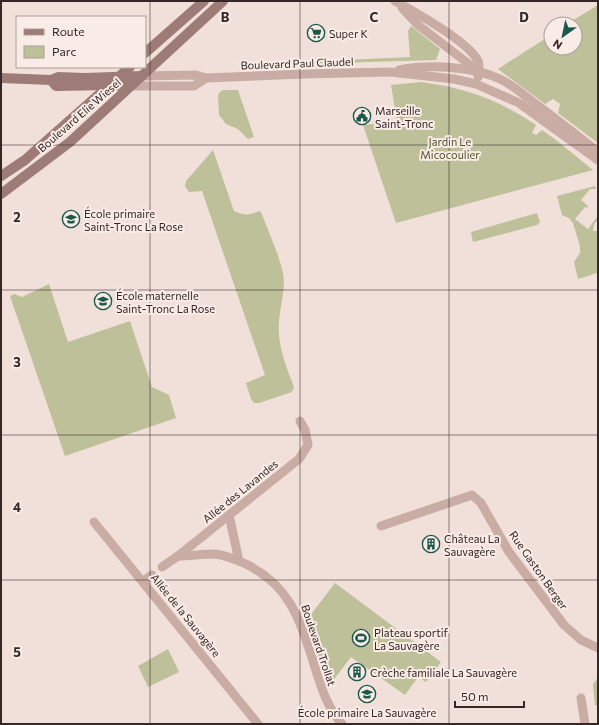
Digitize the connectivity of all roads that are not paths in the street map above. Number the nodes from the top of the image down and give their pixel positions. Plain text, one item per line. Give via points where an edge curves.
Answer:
1 (204, 1) edge
2 (223, 1) edge
3 (395, 1) edge
4 (146, 52) edge
5 (129, 68) edge
6 (390, 72) junction
7 (479, 72) junction
8 (142, 76) junction
9 (118, 77) junction
10 (1, 78) edge
11 (206, 78) junction
12 (51, 80) junction
13 (476, 84) junction
14 (109, 85) junction
15 (130, 86) junction
16 (598, 153) edge
17 (598, 160) edge
18 (1, 176) edge
19 (1, 194) edge
20 (300, 421) dead end
21 (229, 515) junction
22 (94, 522) dead end
23 (381, 526) dead end
24 (178, 556) junction
25 (239, 561) junction
26 (162, 567) dead end
27 (152, 575) dead end
28 (143, 581) junction
29 (598, 648) edge
30 (581, 698) dead end
31 (258, 724) edge
32 (342, 724) edge
33 (585, 724) edge

1 - 4 street
2 - 8 street, Boulevard Elie Wiesel
3 - 7 street via 419,14 471,50 479,63
5 - 9 street, Boulevard Elie Wiesel
6 - 7 street, Boulevard Paul Claudel via 413,67 446,67
6 - 11 street, Boulevard Paul Claudel
6 - 13 street, Boulevard Paul Claudel via 449,78
7 - 13 street
7 - 16 street, Boulevard Paul Claudel via 502,80
8 - 9 street, Boulevard Paul Claudel
8 - 11 street, Boulevard Paul Claudel via 196,75
8 - 15 street, Boulevard Elie Wiesel
9 - 12 street, Boulevard Paul Claudel via 58,77
9 - 14 street, Boulevard Elie Wiesel
10 - 12 street, Boulevard Paul Claudel
11 - 15 street, Boulevard Paul Claudel via 194,86
12 - 14 street, Boulevard Paul Claudel via 56,86
13 - 17 street, Boulevard Paul Claudel via 519,103
14 - 15 street, Boulevard Paul Claudel
14 - 18 street, Boulevard Elie Wiesel via 25,160
15 - 19 street, Boulevard Elie Wiesel via 70,142
20 - 21 street, Allée des Lavandes via 308,445 300,459
21 - 24 street, Allée des Lavandes
21 - 25 street
22 - 28 street, Allée de la Sauvagère
23 - 29 street, Rue Gaston Berger via 472,495 481,502 509,552 564,625 581,640
24 - 25 street, Boulevard Trollat via 216,554
24 - 26 street, Allée des Lavandes
25 - 32 street, Boulevard Trollat via 271,580 288,599 299,622 324,696 335,717
27 - 28 street
28 - 31 street, Allée de la Sauvagère
30 - 33 street

